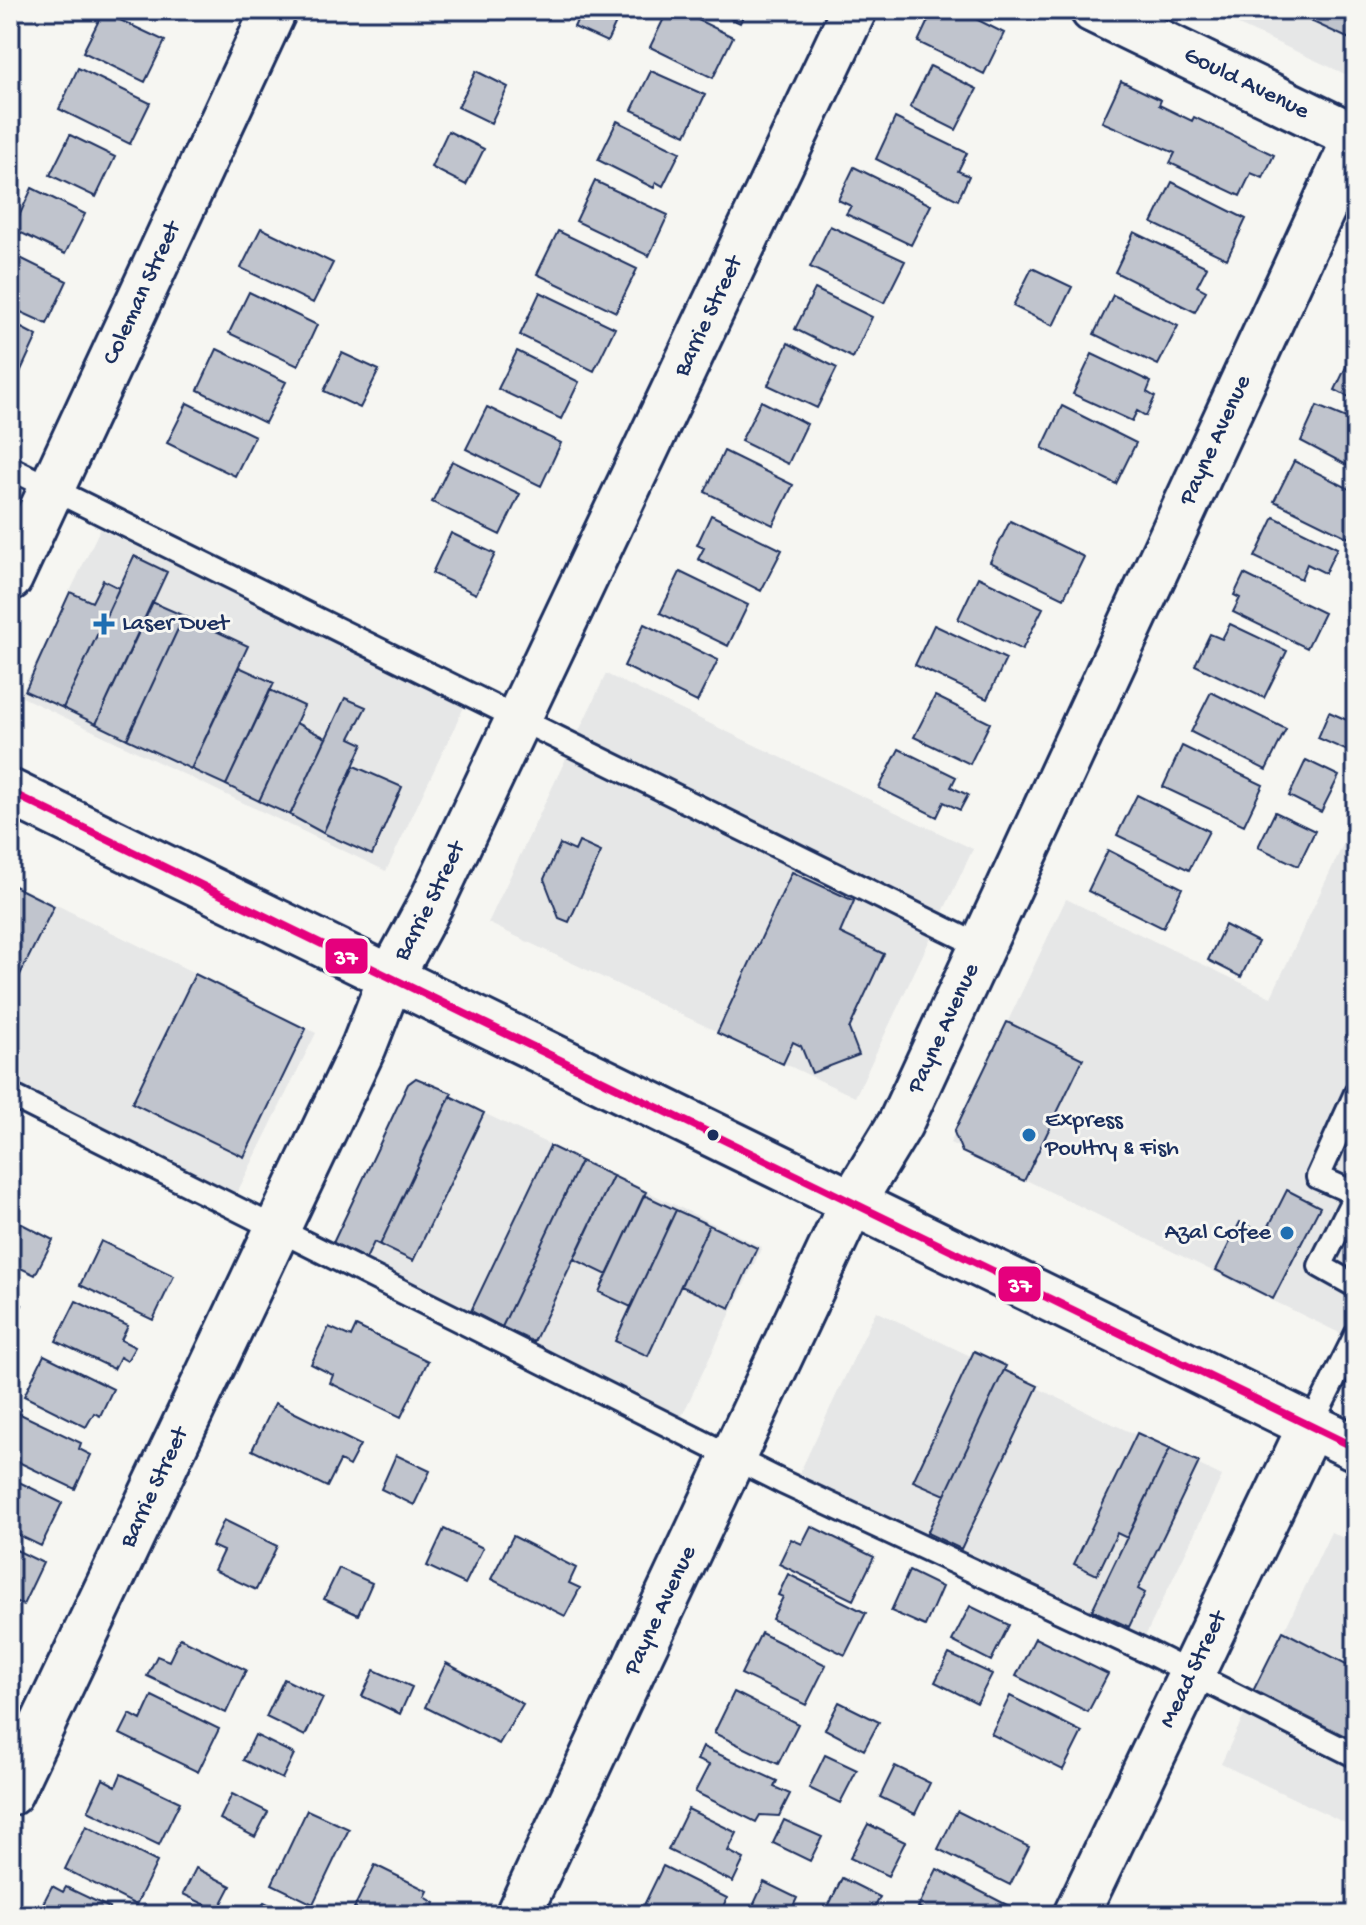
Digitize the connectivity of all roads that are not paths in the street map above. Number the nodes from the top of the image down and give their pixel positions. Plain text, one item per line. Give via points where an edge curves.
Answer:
1 (274, 10) edge
2 (854, 10) edge
3 (1093, 10) edge
4 (1356, 137) edge
5 (10, 468) edge
6 (52, 489) junction
7 (10, 578) edge
8 (517, 718) junction
9 (10, 792) edge
10 (982, 947) junction
11 (391, 977) junction
12 (1356, 1093) edge
13 (10, 1095) edge
14 (852, 1203) junction
15 (275, 1228) junction
16 (1356, 1286) edge
17 (1356, 1335) edge
18 (1311, 1425) junction
19 (1356, 1448) edge
20 (734, 1457) junction
21 (1190, 1673) junction
22 (1356, 1756) edge
23 (10, 1793) edge
24 (518, 1915) edge
25 (1076, 1915) edge

1 - 6 street, Coleman Street
2 - 8 street, Barrie Street
3 - 4 street, Gould Avenue
4 - 10 street, Payne Avenue
5 - 6 lane
6 - 7 street, Coleman Street
6 - 8 lane
8 - 10 lane
8 - 11 street, Barrie Street
9 - 11 street
10 - 14 street, Payne Avenue via 900,1124
11 - 14 street
11 - 15 street, Barrie Street via 364,1046
12 - 16 lane via 1318,1177 1356,1194 1320,1266
13 - 15 lane
14 - 18 street
14 - 20 street, Payne Avenue
15 - 20 lane
15 - 23 street, Barrie Street
17 - 18 lane
18 - 19 street
18 - 21 street, Mead Street
20 - 21 lane
20 - 24 street, Payne Avenue
21 - 22 lane
21 - 25 street, Mead Street

